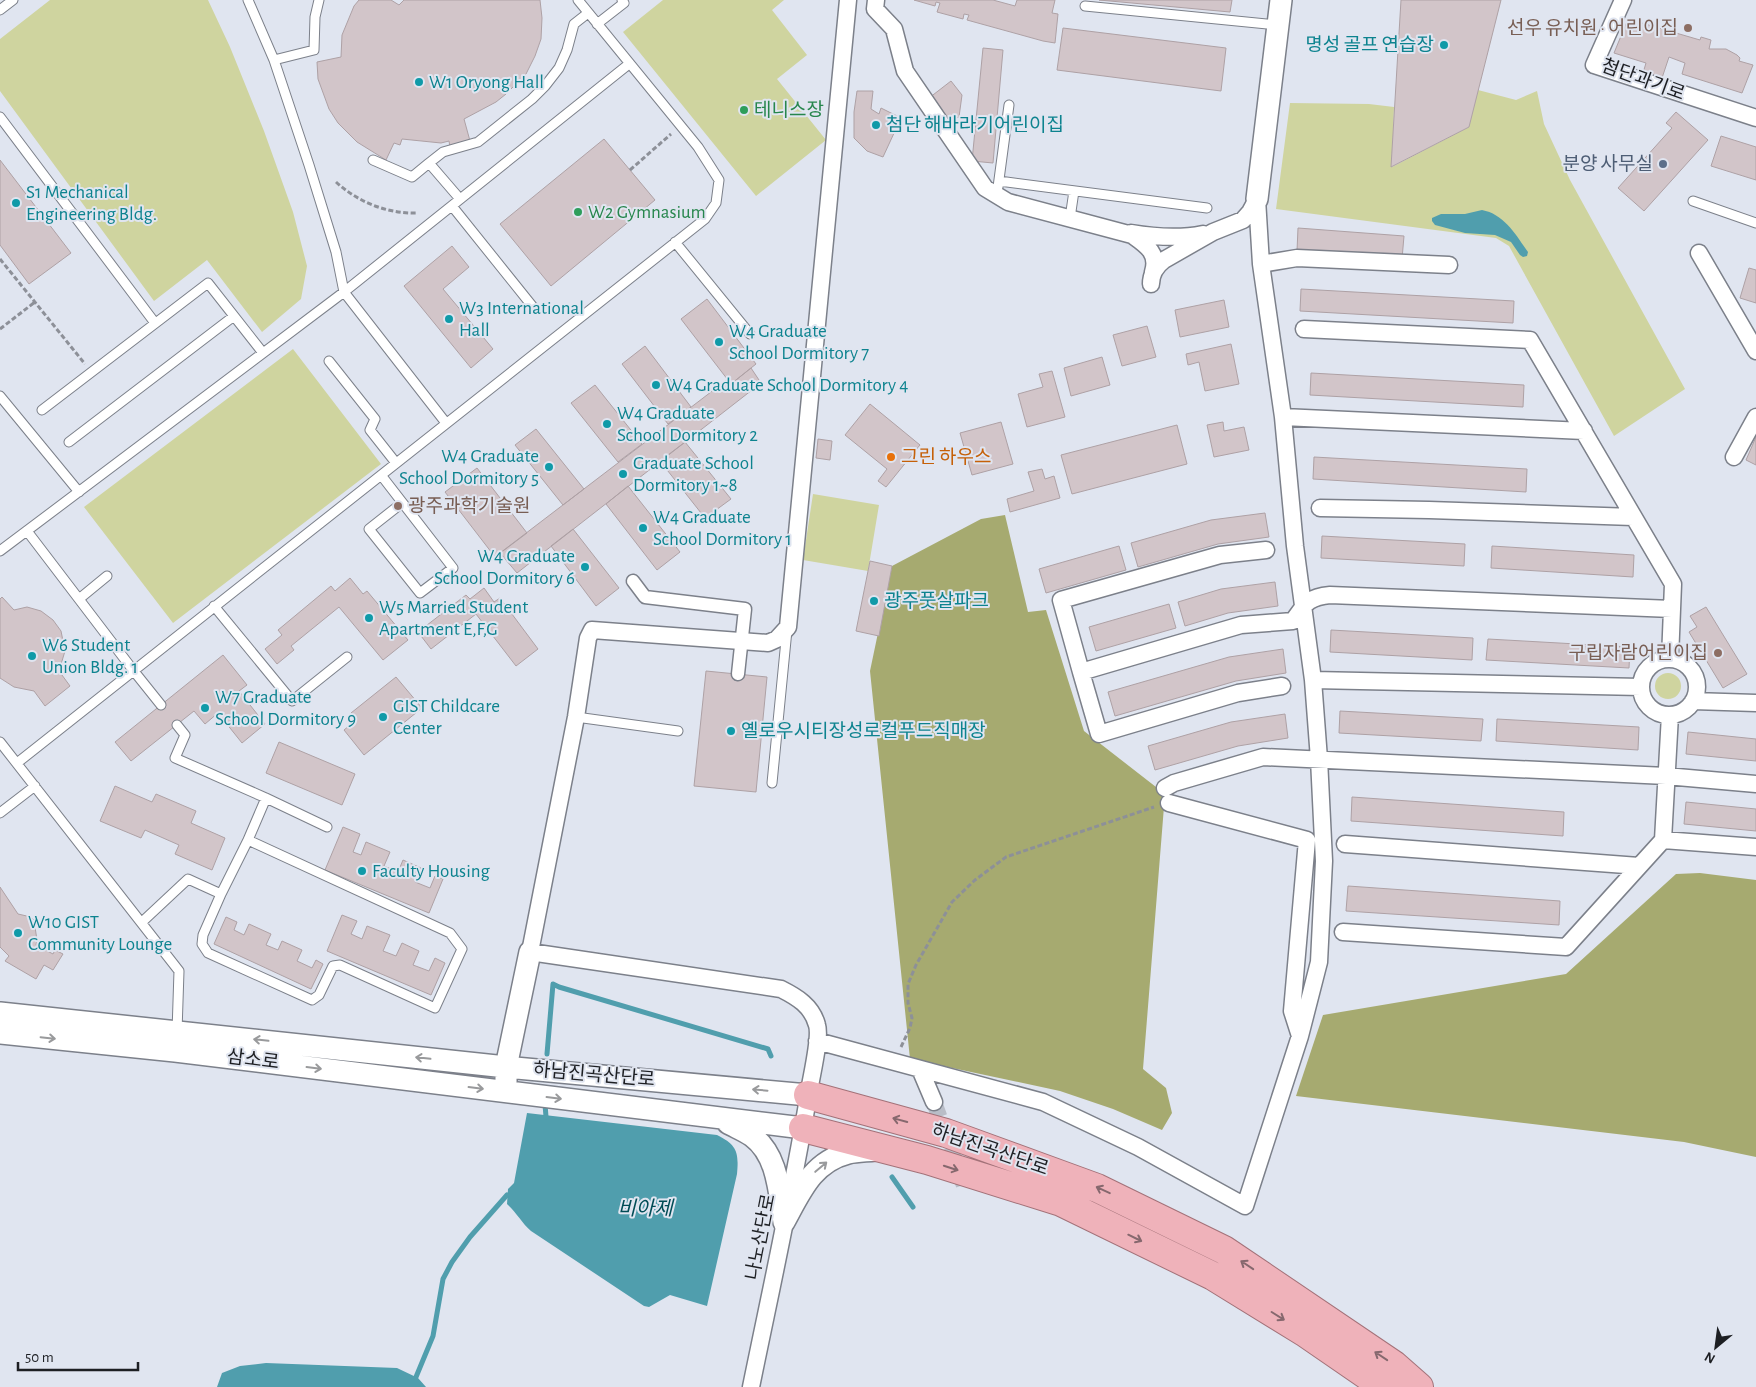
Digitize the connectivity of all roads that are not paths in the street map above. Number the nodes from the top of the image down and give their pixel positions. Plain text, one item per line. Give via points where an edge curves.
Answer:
1 (13, 0) edge
2 (248, 0) edge
3 (320, 0) edge
4 (578, 0) edge
5 (622, 0) edge
6 (848, 0) edge
7 (876, 0) edge
8 (1281, 0) edge
9 (1624, 0) edge
10 (1085, 6) dead end
11 (0, 10) edge
12 (588, 13) junction
13 (597, 24) junction
14 (1278, 25) junction
15 (274, 60) junction
16 (629, 64) junction
17 (1009, 105) dead end
18 (0, 117) edge
19 (1756, 118) edge
20 (373, 160) dead end
21 (429, 163) junction
22 (998, 188) junction
23 (1074, 191) junction
24 (460, 199) junction
25 (1257, 199) junction
26 (1693, 201) dead end
27 (452, 206) junction
28 (1207, 208) dead end
29 (1070, 218) junction
30 (1756, 223) edge
31 (1126, 232) junction
32 (1213, 232) junction
33 (675, 242) junction
34 (1699, 253) dead end
35 (1261, 264) junction
36 (1449, 265) dead end
37 (344, 292) junction
38 (533, 307) dead end
39 (234, 316) junction
40 (155, 323) junction
41 (1304, 329) dead end
42 (750, 334) dead end
43 (1756, 351) edge
44 (263, 353) junction
45 (329, 360) dead end
46 (0, 396) edge
47 (42, 410) dead end
48 (1282, 417) junction
49 (1756, 417) edge
50 (446, 423) junction
51 (1584, 431) junction
52 (69, 442) dead end
53 (1734, 457) dead end
54 (396, 463) junction
55 (381, 475) junction
56 (78, 492) junction
57 (402, 503) junction
58 (1320, 508) dead end
59 (1633, 518) junction
60 (27, 531) junction
61 (0, 550) edge
62 (1266, 550) dead end
63 (107, 576) dead end
64 (633, 582) dead end
65 (79, 599) junction
66 (214, 606) junction
67 (1303, 606) junction
68 (1672, 610) junction
69 (788, 627) junction
70 (742, 641) junction
71 (347, 657) dead end
72 (1670, 659) junction
73 (132, 670) junction
74 (1081, 672) junction
75 (738, 674) dead end
76 (1313, 680) junction
77 (1282, 686) dead end
78 (1641, 687) junction
79 (1693, 701) junction
80 (1756, 703) edge
81 (161, 705) dead end
82 (1670, 715) junction
83 (576, 717) junction
84 (177, 725) dead end
85 (678, 731) dead end
86 (0, 742) edge
87 (1319, 759) junction
88 (17, 762) junction
89 (1666, 776) junction
90 (772, 783) dead end
91 (1756, 784) edge
92 (35, 786) junction
93 (266, 798) junction
94 (0, 813) edge
95 (327, 826) dead end
96 (248, 840) junction
97 (1663, 840) junction
98 (1345, 844) dead end
99 (1756, 846) edge
100 (1639, 866) junction
101 (221, 894) junction
102 (142, 922) junction
103 (1343, 932) dead end
104 (530, 952) junction
105 (0, 1013) edge
106 (0, 1033) edge
107 (1300, 1036) junction
108 (176, 1041) junction
109 (817, 1041) junction
110 (506, 1067) junction
111 (920, 1069) junction
112 (506, 1092) junction
113 (808, 1095) junction
114 (934, 1102) tunnel mouth
115 (718, 1118) junction
116 (803, 1128) junction
117 (884, 1149) junction
118 (784, 1222) junction
119 (751, 1387) edge
120 (1384, 1387) edge
121 (1419, 1387) edge

1 - 11 lane
2 - 15 lane
3 - 15 lane via 315,17 314,50
4 - 12 lane
5 - 13 lane via 624,3
6 - 69 street
7 - 22 street via 876,9 894,29 905,71 985,188
8 - 14 street
9 - 19 street, 첨단과기로 via 1594,66
10 - 14 lane
12 - 13 lane
12 - 21 lane via 574,24 559,68 532,99 478,142 443,152
13 - 16 lane
14 - 25 street
15 - 37 lane via 336,252
16 - 24 lane
16 - 33 lane via 698,147 719,180 716,203 704,219
17 - 22 lane
18 - 40 lane
20 - 21 lane via 412,176
21 - 24 lane
22 - 23 lane
22 - 29 street via 1008,202
23 - 28 lane
23 - 29 lane
24 - 27 lane
25 - 32 street via 1242,220
25 - 35 street
26 - 30 lane
27 - 37 lane
27 - 38 lane
29 - 31 street
31 - 32 street via 1187,237
31 - 32 street via 1139,240 1154,257 1156,263 1152,278 1164,260
33 - 42 lane
33 - 50 lane
34 - 43 street
35 - 36 street via 1297,258
35 - 48 street
37 - 44 lane
37 - 50 lane
39 - 40 lane via 208,283
39 - 44 lane
39 - 52 lane
40 - 47 lane
41 - 51 street via 1530,340
44 - 56 lane
45 - 54 lane via 375,419 370,430
46 - 56 lane
48 - 51 street
48 - 67 street
49 - 53 street
50 - 54 lane
51 - 59 street
54 - 55 lane
55 - 57 lane
55 - 66 lane
56 - 60 lane
57 - 57 lane via 453,568 420,593 369,529
58 - 59 street
59 - 68 street via 1673,584
60 - 61 lane
60 - 65 lane
62 - 74 street via 1220,555 1061,600
63 - 65 lane
64 - 70 street via 645,596 745,609
65 - 73 lane
66 - 71 lane via 292,701
66 - 73 lane
67 - 68 street via 1316,596 1330,595
67 - 74 street via 1293,621 1241,625
67 - 76 street
68 - 72 street
69 - 70 street via 768,643
69 - 90 lane
70 - 75 street
70 - 83 street via 592,630
72 - 78 street via 1661,660 1646,670
72 - 79 street via 1687,666 1693,674 1696,692
73 - 81 lane
73 - 88 lane
74 - 77 street via 1099,734 1238,693
76 - 78 street
76 - 87 street
78 - 82 street via 1646,704 1661,714
79 - 80 street
79 - 82 street via 1679,713
82 - 89 street
83 - 85 lane
83 - 104 street
84 - 93 lane via 185,735 175,758
86 - 88 lane
87 - 89 street
87 - 107 street via 1324,861 1321,950
87 - 107 street via 1263,757 1174,783 1167,795 1308,840 1292,1011
88 - 92 lane
89 - 91 street
89 - 97 street
92 - 94 lane
92 - 102 lane
93 - 95 lane
93 - 96 lane
96 - 101 lane
96 - 101 lane via 450,933 462,949 435,1008 340,965 333,966 319,995 312,1000 208,953 202,944 203,934
97 - 99 street
97 - 100 street
98 - 100 street
100 - 103 street via 1566,947
101 - 102 lane via 188,879
102 - 108 lane via 179,971
104 - 109 street, 나노산단로 via 781,989 800,998 812,1012 818,1026
104 - 110 street
105 - 108 street, 삼소로
106 -> 108 street, 삼소로
107 - 111 street via 1245,1206 1138,1147 1043,1102
110 -> 108 street, 삼소로
108 -> 112 street, 삼소로
109 - 111 street
109 - 113 street, 나노산단로
110 - 112 street
113 -> 110 street, 하남진곡산단로
111 - 114 street
112 -> 115 street, 하남진곡산단로
113 - 116 street, 나노산단로
121 -> 113 highway, 하남진곡산단로 via 1394,1365 1224,1250 1097,1188 946,1133
115 - 116 street, 하남진곡산단로
115 - 118 street via 752,1136 764,1147 774,1166
116 - 117 highway, 하남진곡산단로
116 - 118 street, 나노산단로
118 -> 117 street via 816,1169 848,1153
117 -> 120 highway, 하남진곡산단로 via 1061,1202 1213,1276 1304,1332
118 - 119 street, 나노산단로

